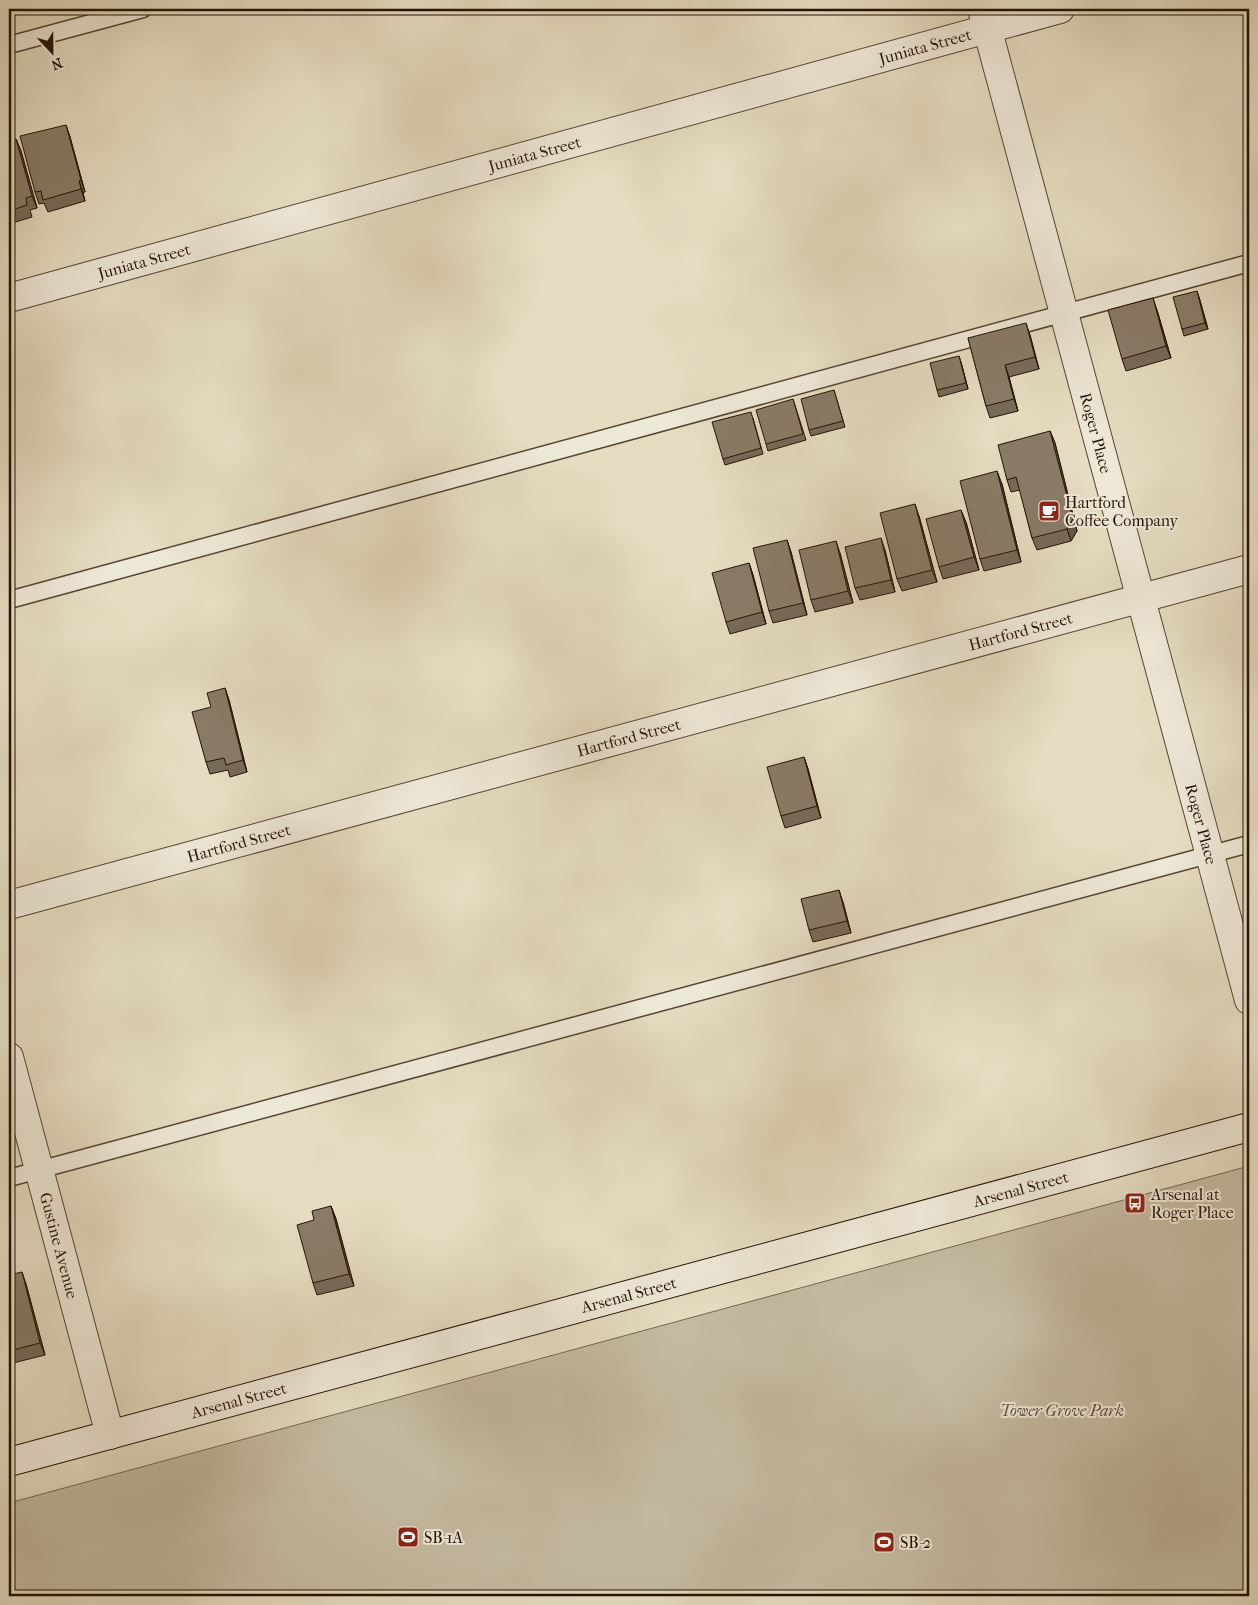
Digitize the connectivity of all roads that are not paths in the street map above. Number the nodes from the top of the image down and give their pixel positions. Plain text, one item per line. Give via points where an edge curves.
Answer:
1 (143, 9) edge
2 (1060, 9) edge
3 (985, 19) edge
4 (9, 45) edge
5 (1249, 263) edge
6 (9, 298) edge
7 (1064, 314) junction
8 (1249, 569) edge
9 (1141, 598) junction
10 (9, 600) edge
11 (1249, 844) edge
12 (1210, 855) junction
13 (9, 905) edge
14 (1249, 1000) edge
15 (9, 1057) edge
16 (1249, 1128) edge
17 (39, 1170) junction
18 (9, 1178) edge
19 (110, 1435) junction
20 (9, 1462) edge

1 - 4 lane
2 - 3 street, Juniata Street
3 - 6 street, Juniata Street
3 - 7 street, Roger Place
5 - 7 lane
7 - 9 street, Roger Place
7 - 10 lane
8 - 9 street, Hartford Street
9 - 12 street, Roger Place
9 - 13 street, Hartford Street
11 - 12 lane
12 - 14 street, Roger Place
12 - 17 lane
15 - 17 street, Gustine Avenue
16 - 19 street, Arsenal Street
17 - 18 lane
17 - 19 street, Gustine Avenue
19 - 20 street, Arsenal Street

